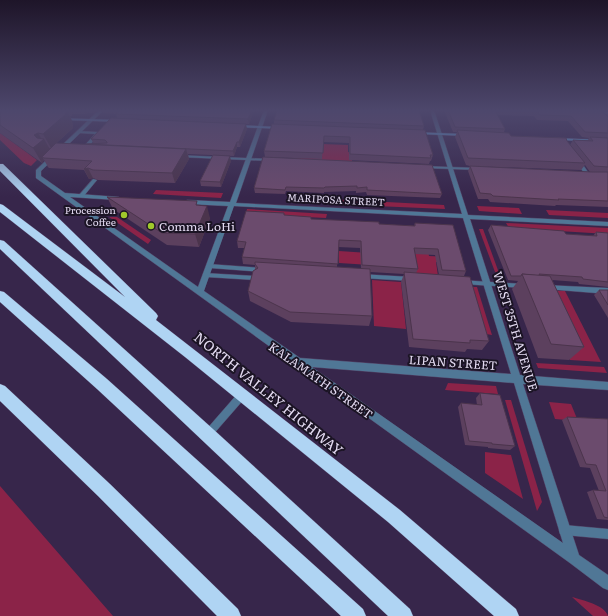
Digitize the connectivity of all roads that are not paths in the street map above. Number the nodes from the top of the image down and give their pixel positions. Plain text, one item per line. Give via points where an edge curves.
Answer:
1 (72, 139) edge
2 (93, 139) edge
3 (256, 139) edge
4 (442, 139) edge
5 (567, 139) edge
6 (608, 141) edge
7 (100, 147) edge
8 (49, 150) edge
9 (60, 150) junction
10 (70, 151) edge
11 (86, 152) edge
12 (94, 152) edge
13 (174, 156) edge
14 (574, 157) edge
15 (248, 159) junction
16 (277, 160) edge
17 (0, 166) edge
18 (415, 167) edge
19 (451, 168) junction
20 (486, 170) edge
21 (580, 174) edge
22 (588, 174) junction
23 (594, 175) edge
24 (95, 180) edge
25 (62, 195) junction
26 (81, 196) junction
27 (123, 198) edge
28 (178, 201) edge
29 (232, 204) junction
30 (0, 207) edge
31 (466, 216) junction
32 (608, 224) edge
33 (0, 243) edge
34 (0, 246) edge
35 (13, 255) junction
36 (210, 266) junction
37 (273, 270) edge
38 (206, 275) junction
39 (352, 275) edge
40 (255, 278) edge
41 (422, 280) edge
42 (454, 282) edge
43 (487, 284) junction
44 (608, 291) edge
45 (200, 293) junction
46 (0, 295) edge
47 (190, 353) junction
48 (296, 362) junction
49 (517, 379) junction
50 (608, 386) edge
51 (0, 391) edge
52 (242, 395) junction
53 (208, 434) junction
54 (564, 530) junction
55 (608, 534) edge
56 (574, 559) junction
57 (608, 583) edge
58 (231, 616) edge
59 (356, 616) edge
60 (404, 616) edge
61 (509, 616) edge

1 - 9 street
2 - 7 lane via 86,146
3 - 15 street
4 - 19 street, WEST 35TH AVENUE
5 - 6 street
8 - 9 lane
9 - 10 lane
9 - 25 street, KALAMATH STREET via 37,174
11 - 12 lane
13 - 15 lane
14 - 22 lane
15 - 16 lane
15 - 29 street
17 - 47 highway
18 - 19 lane
19 - 20 lane
19 - 31 street, WEST 35TH AVENUE
21 - 22 lane
22 - 23 lane
24 - 26 lane
25 - 26 street
25 - 45 street, KALAMATH STREET
26 - 27 street
28 - 29 street, MARIPOSA STREET
29 - 31 street, MARIPOSA STREET
29 - 36 street
30 - 47 highway, NORTH VALLEY HIGHWAY
31 - 32 street, MARIPOSA STREET
31 - 43 street, WEST 35TH AVENUE
33 - 35 highway
34 - 35 highway
35 - 53 highway
36 - 37 lane
36 - 38 street
38 - 40 lane
38 - 45 street
39 - 41 lane
42 - 43 lane
43 - 44 lane
43 - 49 street, WEST 35TH AVENUE
45 - 48 street, KALAMATH STREET
46 - 59 highway via 59,345
47 - 52 highway, NORTH VALLEY HIGHWAY
48 - 49 street, LIPAN STREET
48 - 56 street, KALAMATH STREET
49 - 50 street, LIPAN STREET
49 - 54 street, WEST 35TH AVENUE
51 - 58 highway
52 - 53 lane
52 - 61 highway, NORTH VALLEY HIGHWAY via 394,516
53 - 60 highway
54 - 55 lane
54 - 56 street, WEST 35TH AVENUE
56 - 57 street, KALAMATH STREET

